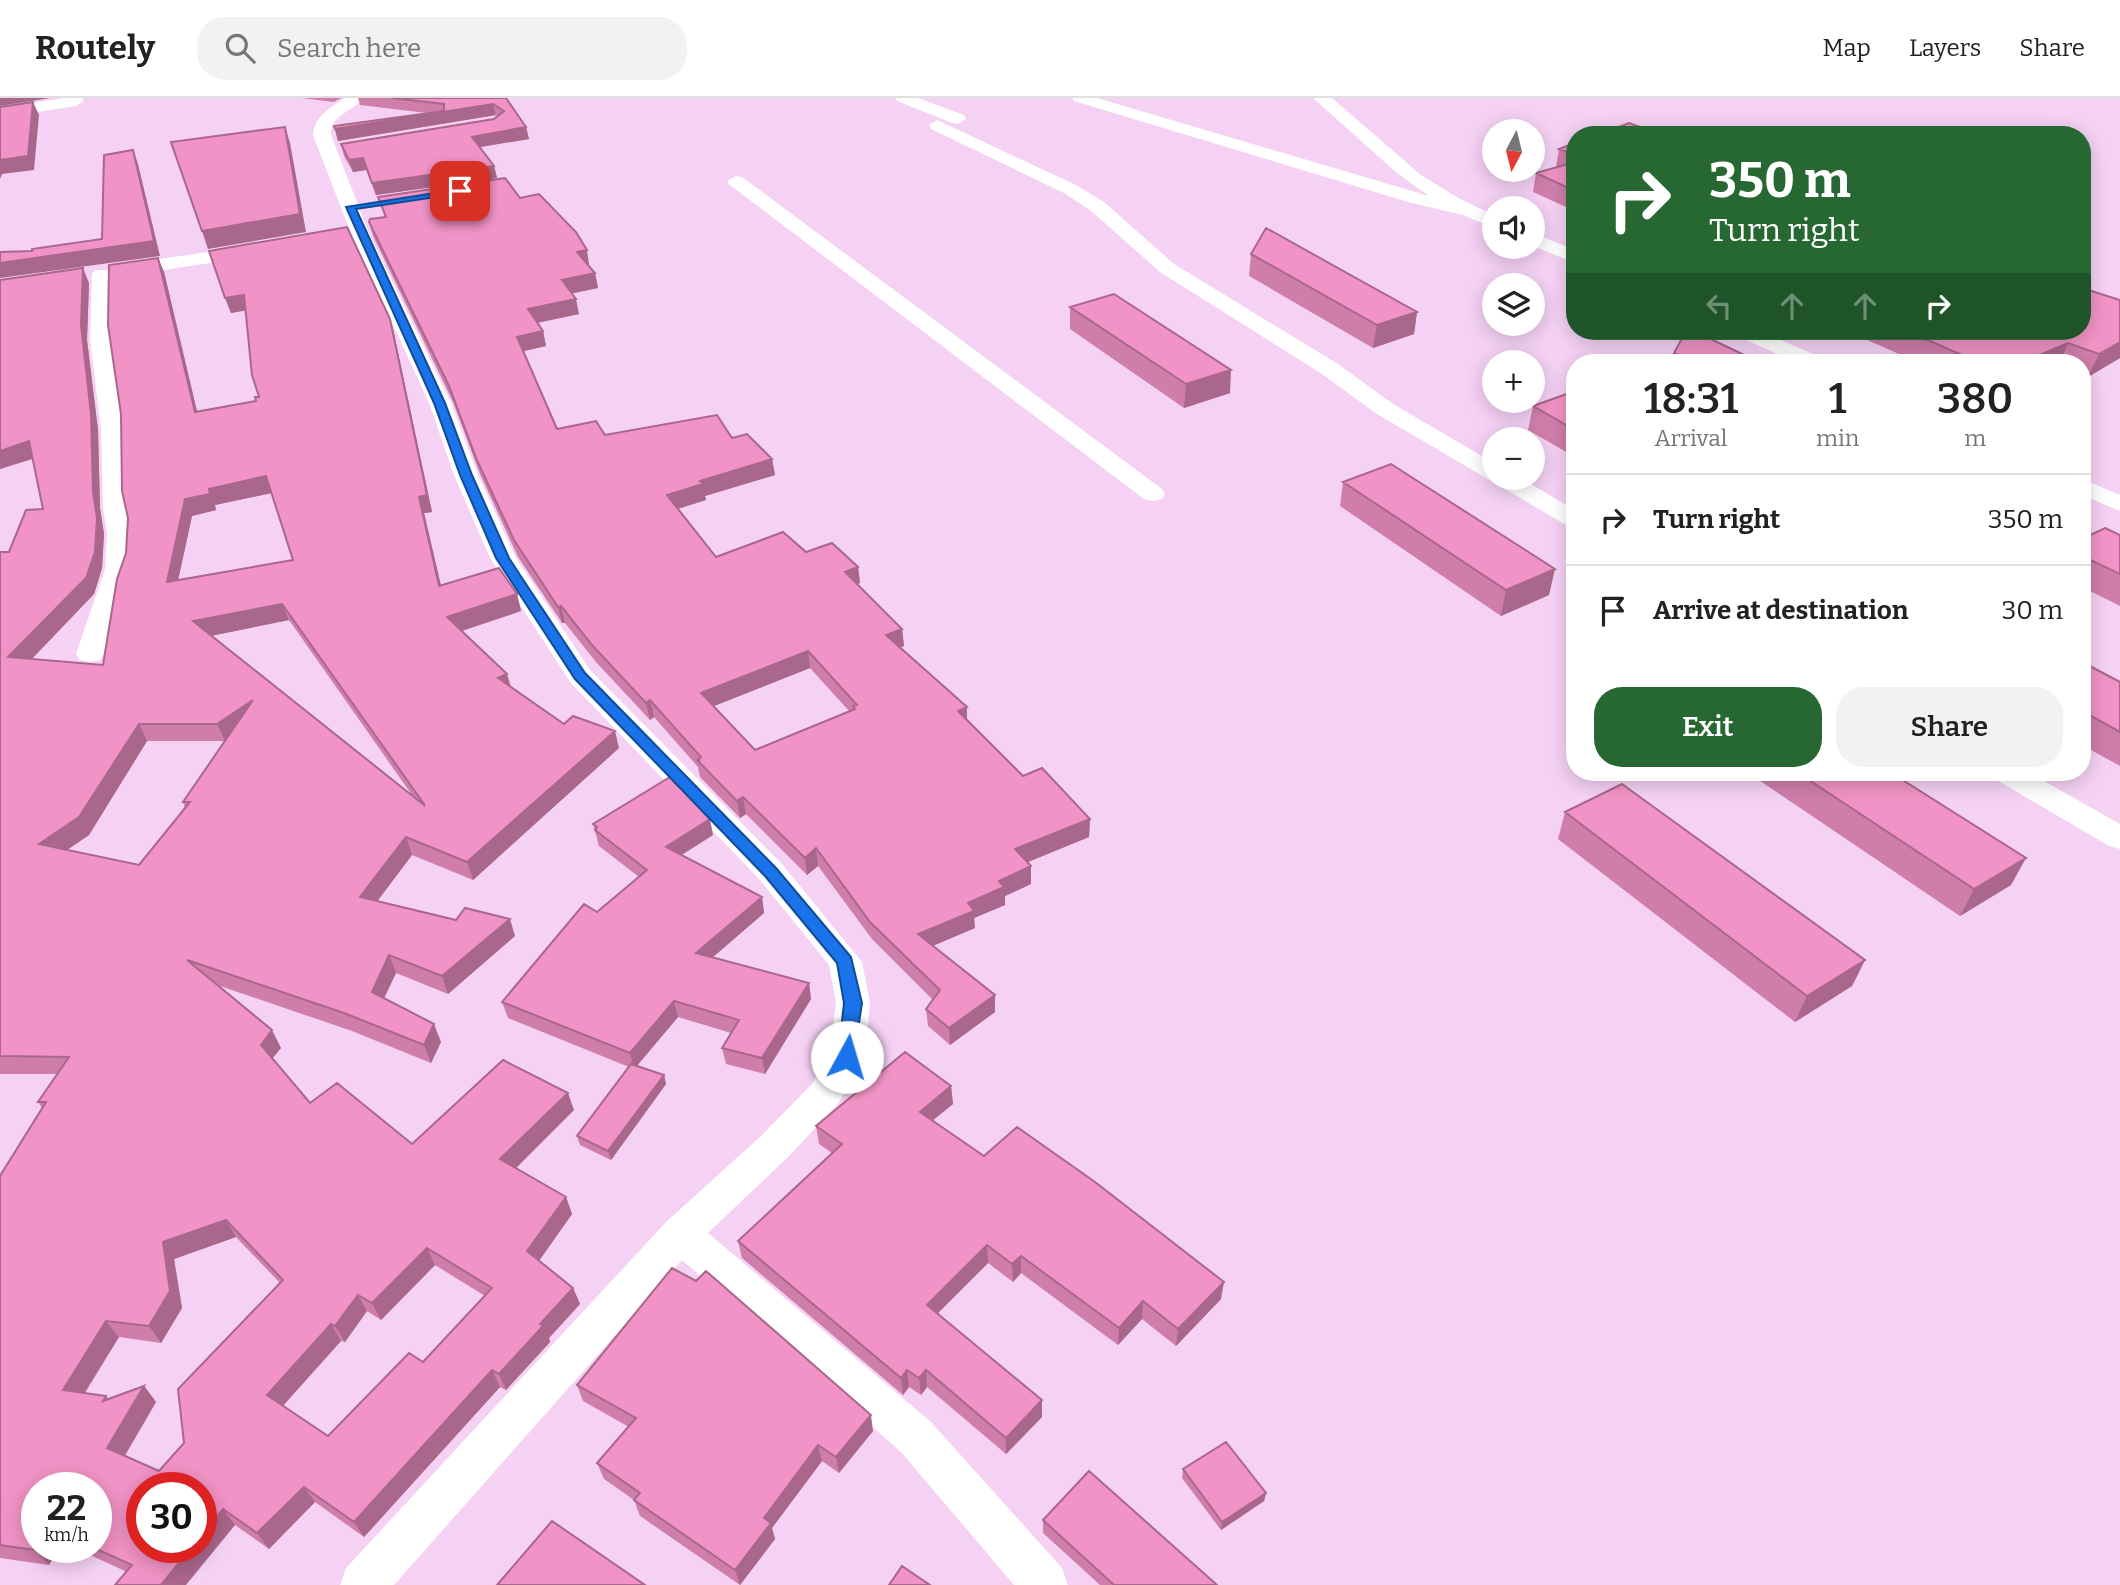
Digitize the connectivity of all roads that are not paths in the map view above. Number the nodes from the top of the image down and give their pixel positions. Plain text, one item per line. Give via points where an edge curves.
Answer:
1 (356, 98) edge
2 (903, 98) edge
3 (1080, 98) edge
4 (1321, 98) edge
5 (76, 101) dead end
6 (0, 113) edge
7 (958, 119) dead end
8 (937, 125) dead end
9 (736, 181) dead end
10 (1467, 209) junction
11 (1482, 216) edge
12 (1545, 244) edge
13 (279, 246) edge
14 (1566, 253) edge
15 (1762, 340) edge
16 (1794, 354) edge
17 (1482, 465) edge
18 (1524, 490) edge
19 (2091, 490) edge
20 (1153, 494) dead end
21 (2120, 504) edge
22 (1566, 515) edge
23 (90, 654) dead end
24 (2022, 781) edge
25 (2120, 838) edge
26 (680, 1234) junction
27 (363, 1585) edge
28 (1045, 1585) edge

1 - 26 street via 322,126 322,135 336,149 357,206 353,233 440,403 503,558 580,676 771,872 845,962 853,1003 847,1057 825,1094
2 - 7 street
3 - 10 street via 1414,198
4 - 10 street via 1418,180
5 - 6 street
8 - 17 street via 1097,206 1167,268 1330,369 1385,409
9 - 20 street
10 - 11 street
12 - 14 street
13 - 23 street via 94,275 120,534 118,569
15 - 16 street
18 - 22 street
19 - 21 street
24 - 25 street
26 - 27 street
26 - 28 street via 916,1437

